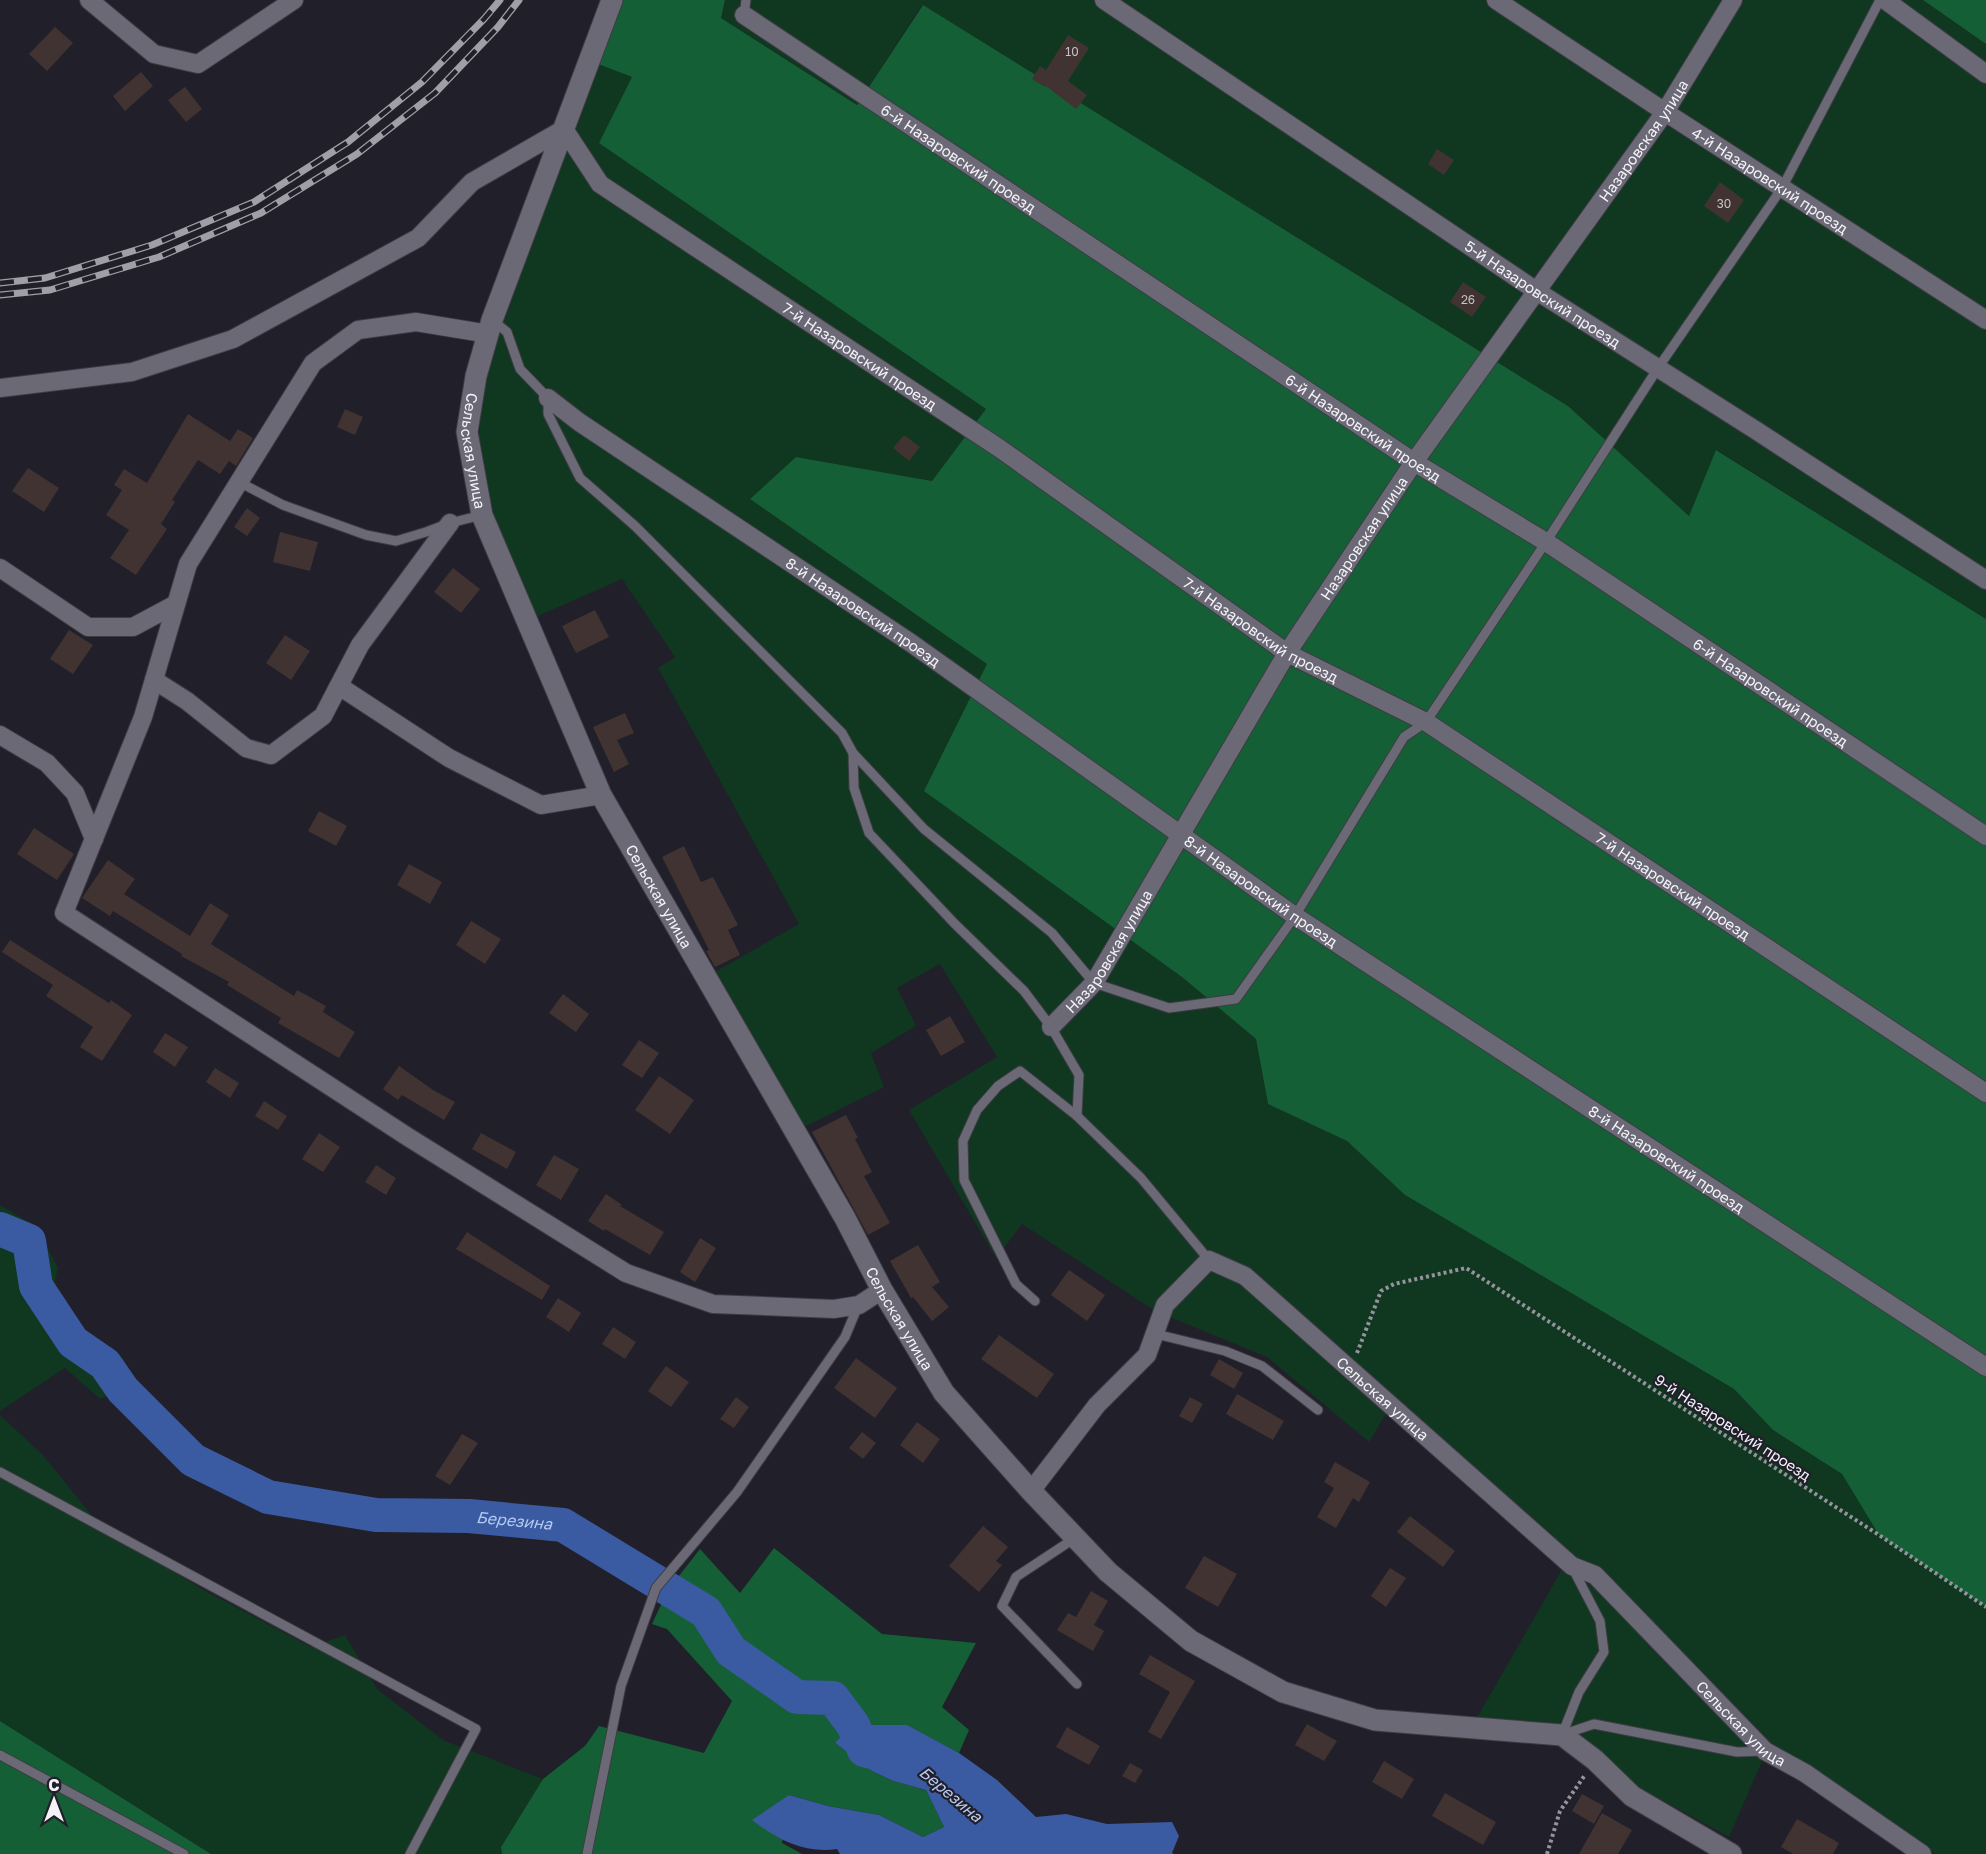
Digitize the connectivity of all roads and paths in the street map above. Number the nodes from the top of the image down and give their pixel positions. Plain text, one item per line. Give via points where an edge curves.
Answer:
1 (89, 0) edge
2 (294, 0) edge
3 (612, 0) edge
4 (1104, 0) edge
5 (1496, 0) edge
6 (1733, 0) edge
7 (1880, 0) edge
8 (1886, 0) edge
9 (745, 8) edge
10 (1986, 74) edge
11 (1665, 112) junction
12 (564, 129) junction
13 (1782, 188) junction
14 (1538, 292) junction
15 (1986, 320) edge
16 (491, 327) junction
17 (1658, 368) junction
18 (0, 388) edge
19 (548, 398) junction
20 (1414, 462) junction
21 (239, 482) junction
22 (482, 515) junction
23 (450, 523) junction
24 (1546, 542) junction
25 (0, 568) edge
26 (1986, 580) edge
27 (176, 604) junction
28 (1287, 653) junction
29 (154, 680) junction
30 (339, 686) junction
31 (1426, 722) junction
32 (0, 735) edge
33 (854, 753) junction
34 (602, 795) junction
35 (1180, 836) junction
36 (1986, 836) edge
37 (94, 839) junction
38 (1295, 916) junction
39 (1094, 983) junction
40 (1051, 1028) junction
41 (1986, 1093) edge
42 (1077, 1116) junction
43 (1209, 1260) junction
44 (882, 1290) junction
45 (1035, 1301) dead end
46 (859, 1305) junction
47 (1156, 1334) junction
48 (1986, 1367) edge
49 (1351, 1371) junction
50 (1318, 1410) dead end
51 (0, 1472) edge
52 (1031, 1491) junction
53 (1075, 1538) junction
54 (1572, 1566) junction
55 (1986, 1607) edge
56 (1077, 1684) dead end
57 (1562, 1735) junction
58 (1765, 1751) junction
59 (0, 1755) edge
60 (1595, 1760) junction
61 (184, 1854) edge
62 (410, 1854) edge
63 (587, 1854) edge
64 (1547, 1854) edge
65 (1731, 1854) edge
66 (1922, 1854) edge

1 - 2 street via 154,54 198,64
3 - 12 street, Сельская улица
4 - 14 street, 5-й Назаровский проезд
5 - 11 street, 4-й Назаровский проезд
6 - 11 street, Назаровская улица
7 - 13 lane
8 - 10 street
9 - 20 street, 6-й Назаровский проезд
11 - 13 street, 4-й Назаровский проезд
11 - 14 street, Назаровская улица
12 - 16 street, Сельская улица
12 - 18 street via 472,182 418,238 232,339 132,372
12 - 28 street, 7-й Назаровский проезд via 600,184 999,448
13 - 15 street, 4-й Назаровский проезд
13 - 17 lane
14 - 17 street, 5-й Назаровский проезд
14 - 20 street, Назаровская улица
16 - 19 lane via 507,332 520,369
16 - 21 street via 416,322 358,330 313,363
16 - 22 street, Сельская улица via 476,376 467,432
17 - 24 lane
17 - 26 street, 5-й Назаровский проезд
19 - 33 lane via 548,414 580,478 635,526 842,733
19 - 35 street, 8-й Назаровский проезд via 911,644
20 - 24 street, 6-й Назаровский проезд
20 - 28 street, Назаровская улица
21 - 23 lane via 283,505 366,535 396,541
21 - 27 street via 188,564
22 - 23 lane
22 - 34 street, Сельская улица
23 - 30 street via 360,645
24 - 31 lane
24 - 36 street, 6-й Назаровский проезд
25 - 27 street via 88,627 133,627
27 - 29 street
28 - 31 street, 7-й Назаровский проезд
28 - 35 street, Назаровская улица
29 - 30 street via 246,748 271,755 323,716
29 - 37 street
30 - 34 street via 449,758 541,805
31 - 38 lane via 1404,737
31 - 41 street, 7-й Назаровский проезд
32 - 37 street via 46,763 75,793
33 - 39 lane via 924,829 1052,933
33 - 40 lane via 854,788 869,833 1023,991
34 - 44 street, Сельская улица via 845,1218
35 - 38 street, 8-й Назаровский проезд
35 - 39 street, Назаровская улица
37 - 46 street via 64,913 408,1137 626,1273 713,1304 816,1310
38 - 39 lane via 1236,999 1169,1008
38 - 48 street, 8-й Назаровский проезд
39 - 40 street, Назаровская улица
40 - 42 lane via 1079,1075
42 - 43 lane via 1142,1178
42 - 45 lane via 1020,1071 998,1086 977,1110 963,1141 964,1180 1016,1284
43 - 47 street via 1165,1305
43 - 49 street, Сельская улица via 1245,1276
44 - 46 street
44 - 52 street, Сельская улица via 944,1393
46 - 63 lane via 845,1337 737,1492 656,1588 621,1686
47 - 50 lane via 1225,1351 1262,1366
47 - 52 street via 1147,1355 1097,1405
49 - 54 street, Сельская улица
49 - 55 path, 9-й Назаровский проезд via 1381,1291 1394,1284 1466,1268
51 - 62 lane via 476,1729
52 - 53 street, Сельская улица
53 - 56 lane via 1016,1577 1002,1606
53 - 57 street, Сельская улица via 1108,1572 1191,1641 1283,1692 1375,1720
54 - 57 lane via 1600,1621 1604,1652 1579,1692
54 - 58 street, Сельская улица via 1595,1575
57 - 58 lane via 1594,1724 1737,1752
57 - 60 street
58 - 66 street, Сельская улица via 1805,1773
59 - 61 lane
60 - 64 path via 1560,1811
60 - 65 street via 1632,1796

